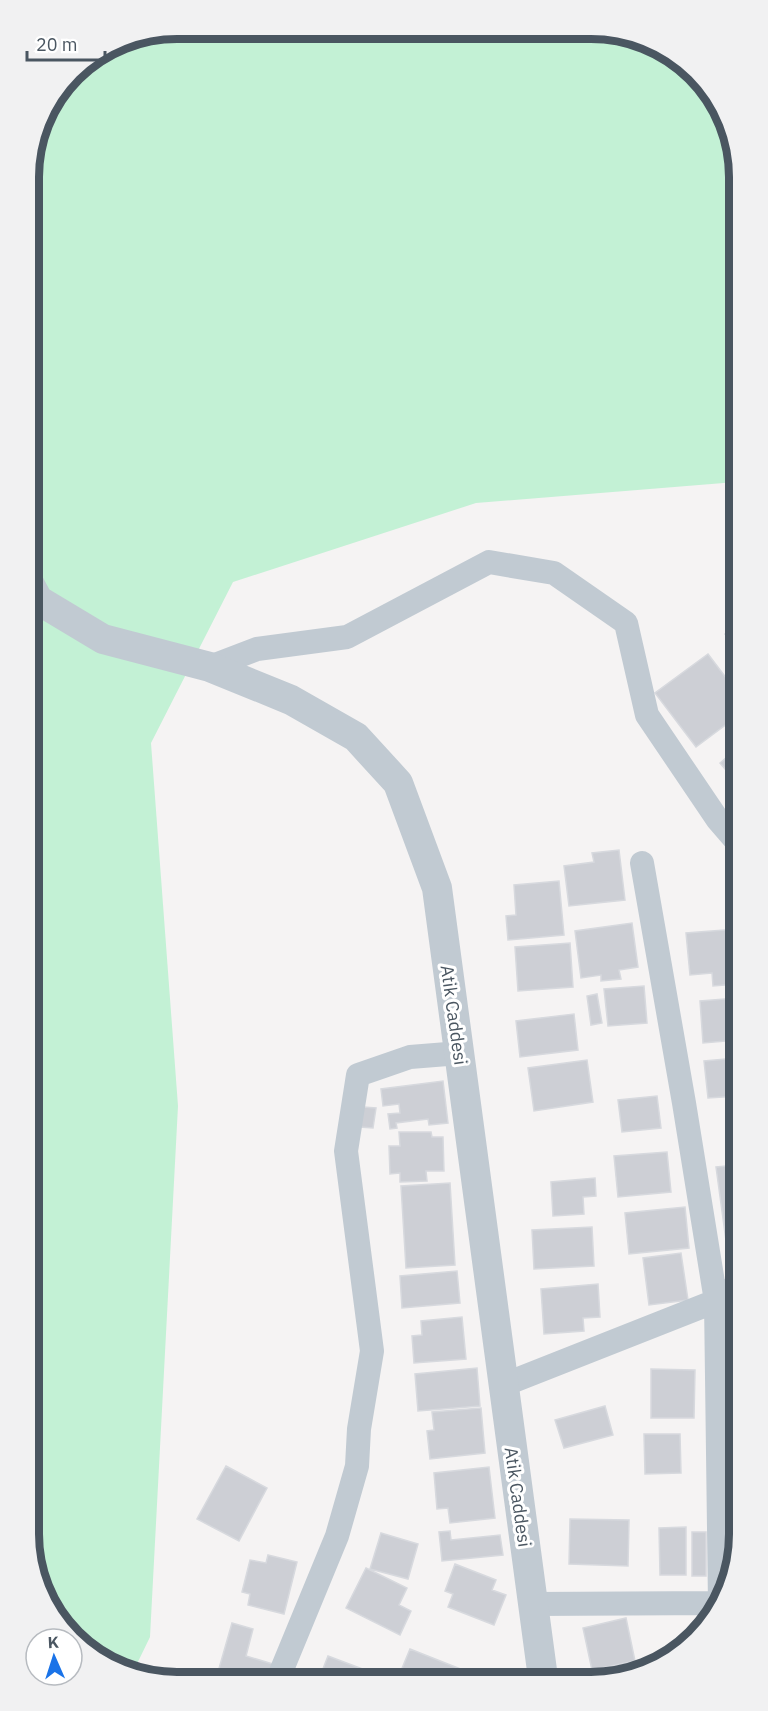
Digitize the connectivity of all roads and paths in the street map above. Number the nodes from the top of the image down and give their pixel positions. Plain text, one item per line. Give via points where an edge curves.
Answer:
1 (39, 601) edge
2 (210, 667) junction
3 (729, 833) edge
4 (642, 863) dead end
5 (460, 1053) junction
6 (729, 1291) edge
7 (716, 1301) junction
8 (503, 1385) junction
9 (720, 1583) edge
10 (710, 1603) edge
11 (533, 1604) junction
12 (281, 1672) edge
13 (542, 1672) edge

1 - 2 street, Atik Caddesi via 103,639
2 - 3 street via 257,649 347,637 489,562 554,573 626,623 646,715
2 - 5 street, Atik Caddesi via 291,700 356,736 398,783 437,888
4 - 7 street
5 - 8 street, Atik Caddesi
5 - 12 street via 410,1057 358,1075 346,1151 372,1352 357,1466 337,1536
6 - 7 street
7 - 8 street
7 - 9 street
8 - 11 street, Atik Caddesi
10 - 11 street
11 - 13 street, Atik Caddesi

